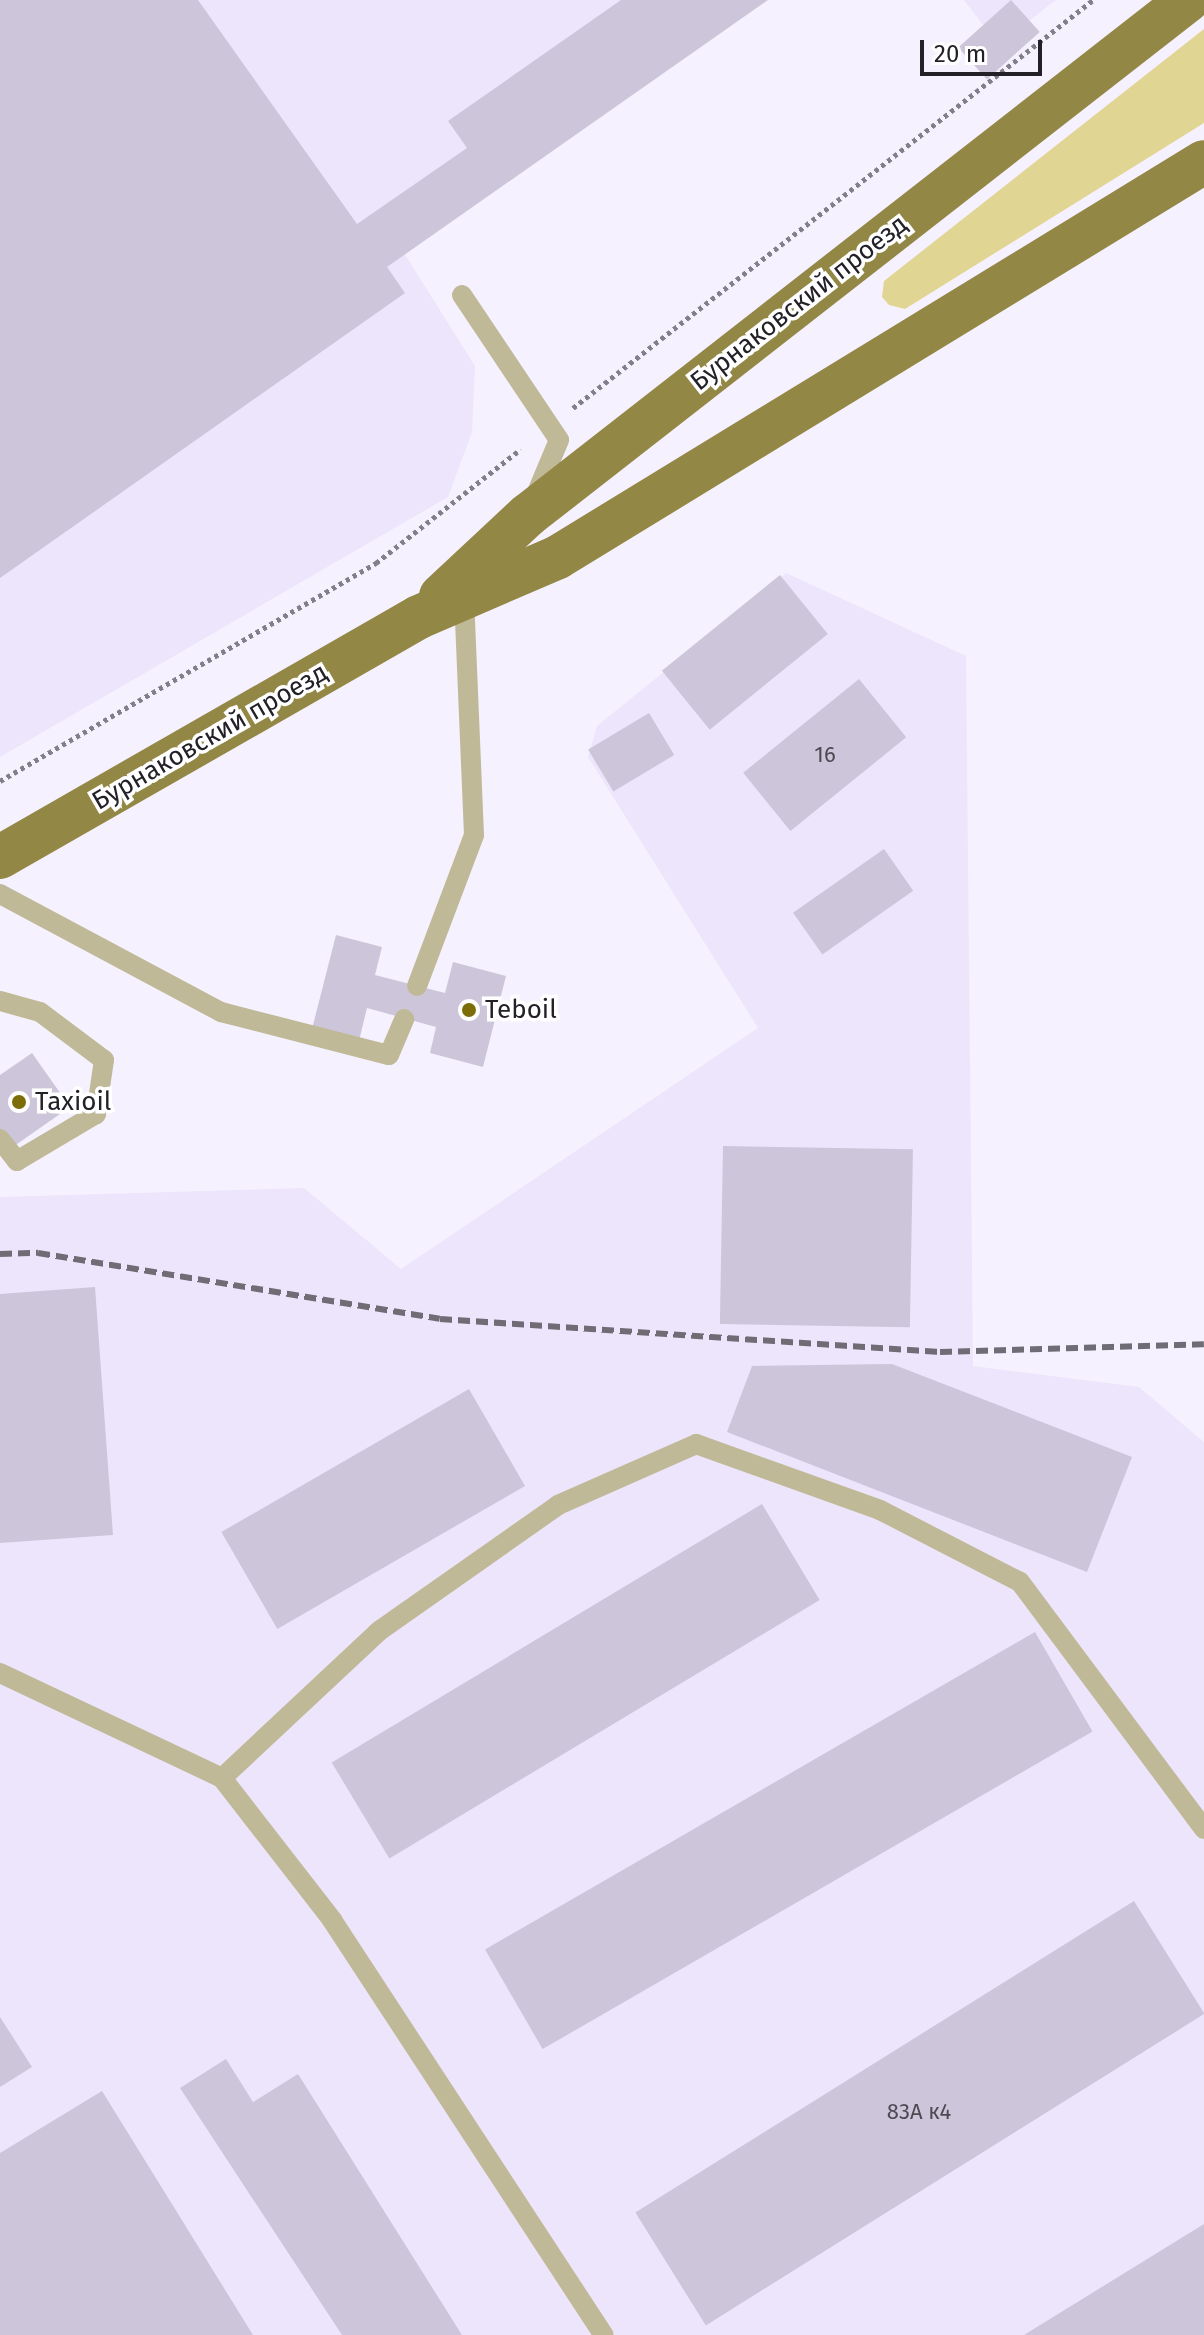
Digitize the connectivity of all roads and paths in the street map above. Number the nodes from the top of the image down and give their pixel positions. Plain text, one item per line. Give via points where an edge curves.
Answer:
1 (1188, 0) edge
2 (1204, 162) edge
3 (462, 295) dead end
4 (528, 515) junction
5 (558, 557) junction
6 (464, 599) junction
7 (419, 617) junction
8 (0, 857) edge
9 (0, 894) edge
10 (417, 986) dead end
11 (0, 1001) edge
12 (404, 1019) dead end
13 (0, 1139) edge
14 (0, 1673) edge
15 (222, 1778) junction
16 (1204, 1829) edge
17 (604, 2335) edge

1 - 4 main road, Бурнаковский проезд
2 - 5 main road, Бурнаковский проезд
3 - 4 lane via 559,440
4 - 5 main road
4 - 7 main road, Бурнаковский проезд
5 - 6 main road, Бурнаковский проезд
6 - 7 main road, Бурнаковский проезд
6 - 10 lane via 474,835
7 - 8 main road, Бурнаковский проезд
9 - 12 lane via 221,1012 389,1055
11 - 13 lane via 40,1012 104,1060 96,1114 17,1161
14 - 15 lane
15 - 16 lane via 379,1631 558,1505 696,1444 880,1510 1020,1582
15 - 17 lane via 332,1920

